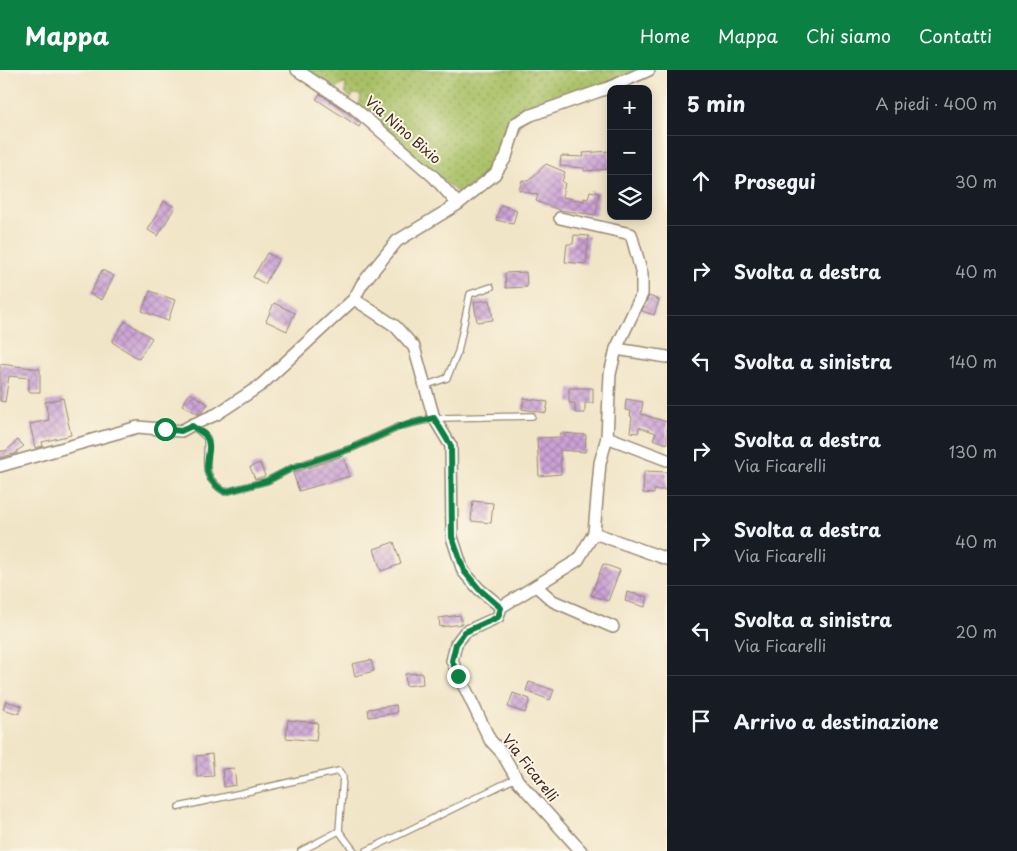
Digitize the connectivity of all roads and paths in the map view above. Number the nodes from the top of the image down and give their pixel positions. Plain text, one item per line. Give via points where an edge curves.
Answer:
1 (297, 70) edge
2 (649, 70) edge
3 (458, 204) junction
4 (560, 218) dead end
5 (491, 287) dead end
6 (354, 299) junction
7 (616, 349) junction
8 (667, 356) edge
9 (424, 386) junction
10 (532, 416) dead end
11 (434, 418) junction
12 (192, 426) junction
13 (607, 437) junction
14 (667, 460) edge
15 (0, 466) edge
16 (594, 533) junction
17 (667, 559) edge
18 (536, 586) junction
19 (501, 608) junction
20 (613, 627) dead end
21 (516, 778) junction
22 (179, 807) dead end
23 (339, 831) junction
24 (301, 851) edge
25 (354, 851) edge
26 (366, 851) edge
27 (581, 851) edge

1 - 3 street, Via Nino Bixio via 354,108 434,177
2 - 3 street via 516,123 506,158 496,174
3 - 6 street via 397,241 362,284
4 - 7 street via 631,234 642,274 642,294
5 - 9 lane via 470,294 458,352 447,378
6 - 9 street via 408,338 414,347
6 - 12 street via 261,386
7 - 8 street
7 - 13 street via 610,374
9 - 11 street
10 - 11 lane
11 - 12 lane via 401,426 352,448 292,468 267,481 225,492 214,485 206,473 207,438
11 - 19 street via 451,446 452,537 464,571
12 - 15 street via 181,431 138,427
13 - 14 street
13 - 16 street via 600,463
16 - 17 street
16 - 18 street, Via Ficarelli via 578,560
18 - 19 street, Via Ficarelli
18 - 20 street via 553,602
19 - 21 street, Via Ficarelli via 498,617 465,632 456,644 452,661 490,740 502,753
21 - 26 lane
21 - 27 street, Via Ficarelli
22 - 23 lane via 339,771 343,777
23 - 24 lane
23 - 25 lane

